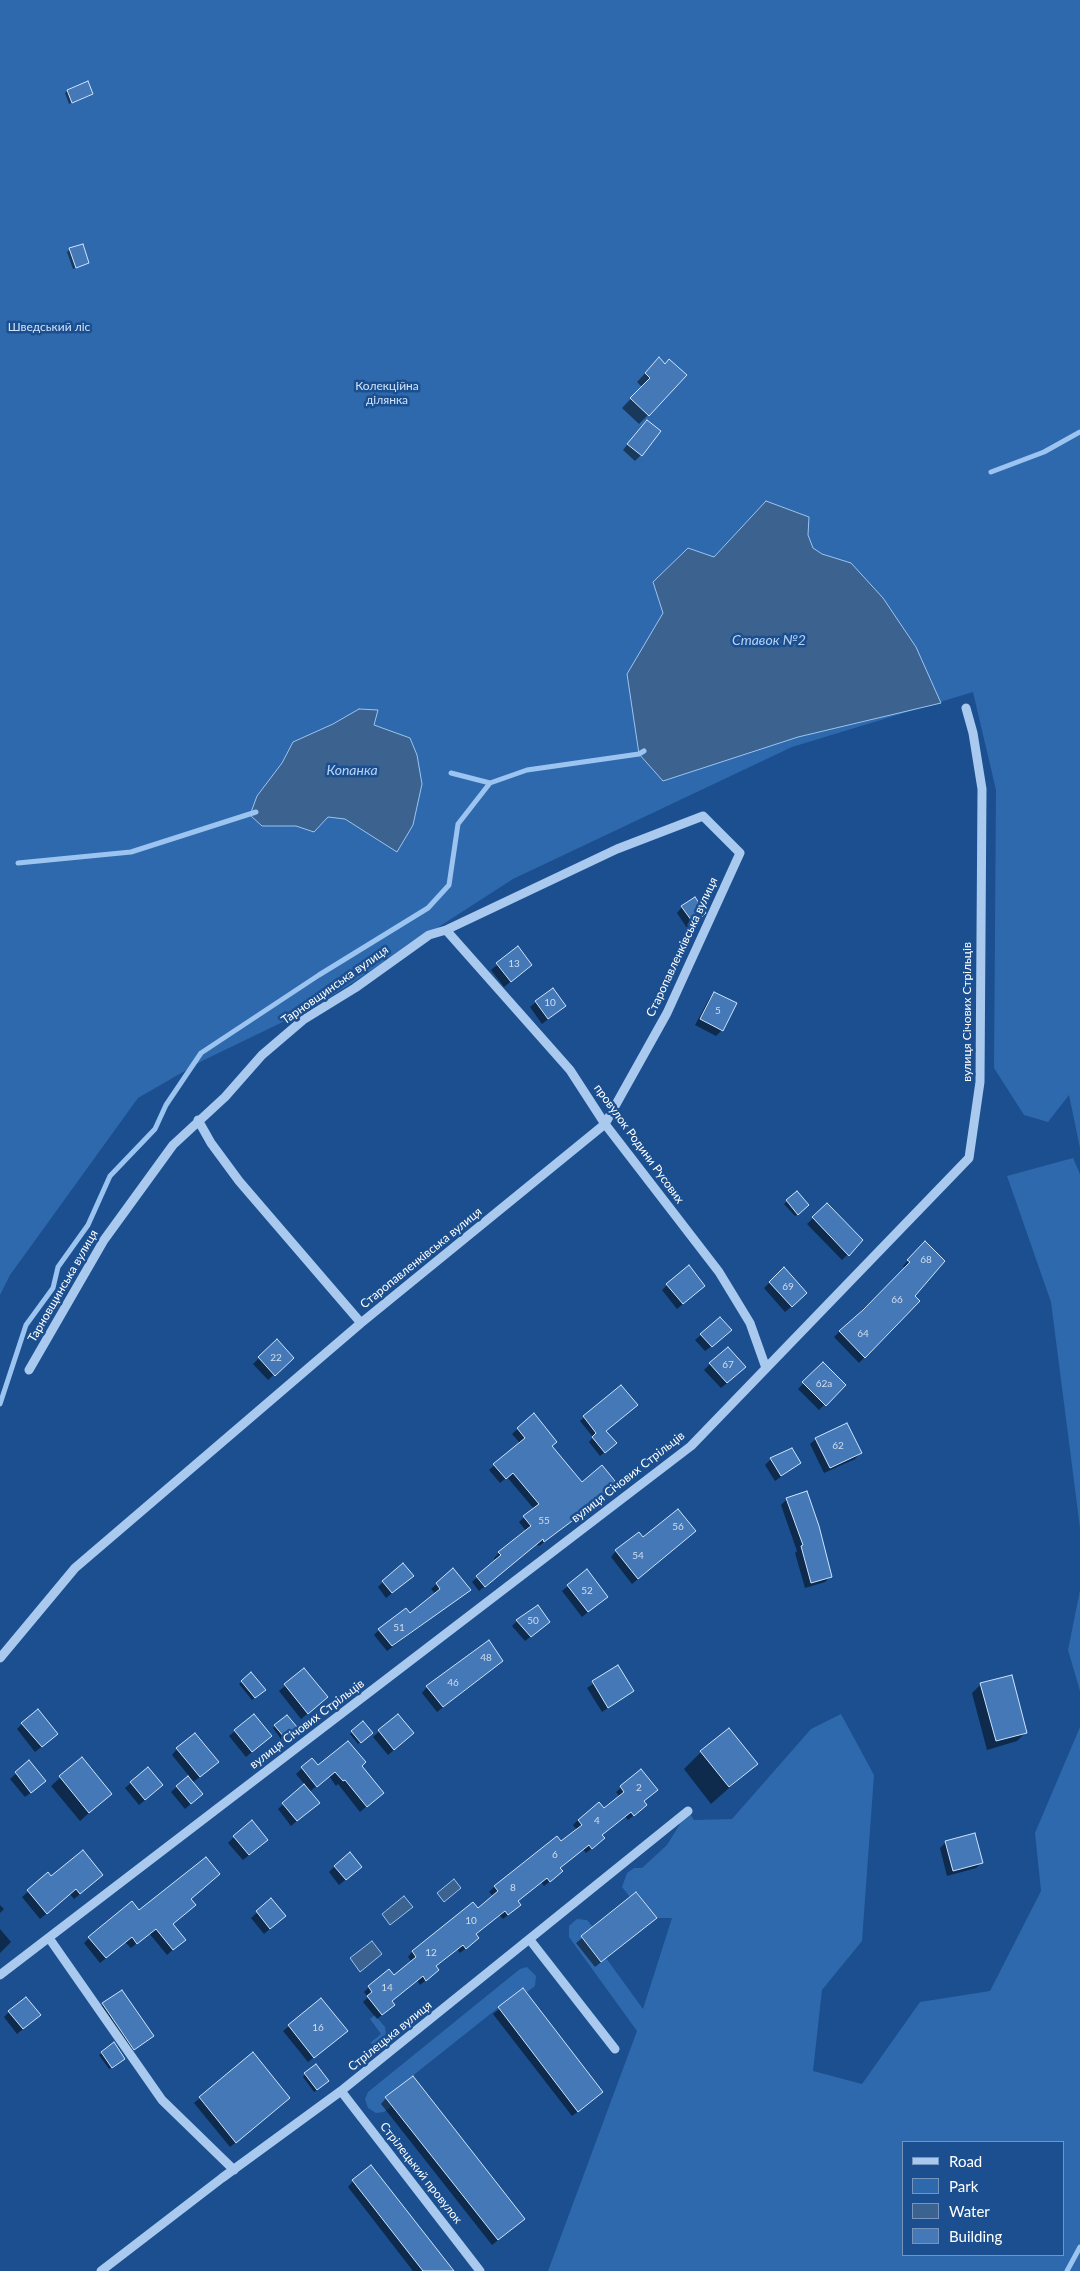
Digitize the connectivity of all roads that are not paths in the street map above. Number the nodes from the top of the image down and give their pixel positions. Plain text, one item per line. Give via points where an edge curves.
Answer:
1 (966, 708) dead end
2 (703, 816) joint
3 (446, 930) junction
4 (198, 1120) junction
5 (605, 1124) junction
6 (362, 1323) junction
7 (766, 1368) junction
8 (29, 1370) dead end
9 (0, 1658) edge
10 (688, 1811) dead end
11 (49, 1938) junction
12 (530, 1940) junction
13 (0, 1975) edge
14 (615, 2049) dead end
15 (341, 2091) junction
16 (234, 2170) junction
17 (101, 2271) edge
18 (480, 2271) edge

1 - 7 street, вулиця Січових Стрільців via 982,789 980,1082 969,1158
2 - 3 street, Тарновщинська вулиця via 616,849
2 - 5 street, Старопавленківська вулиця via 740,853 667,1013
3 - 4 street, Тарновщинська вулиця via 429,935 355,988 303,1020 262,1054 225,1097
3 - 5 street, провулок Родини Русових via 570,1070
4 - 6 street via 211,1144 239,1181
4 - 8 street, Тарновщинська вулиця via 173,1145 104,1240
5 - 6 street, Старопавленківська вулиця
5 - 7 street, провулок Родини Русових via 719,1272 750,1323
6 - 9 street, Старопавленківська вулиця via 75,1568
7 - 11 street, вулиця Січових Стрільців via 691,1446
10 - 12 street, Стрілецька вулиця
11 - 13 street, вулиця Січових Стрільців
11 - 16 street via 162,2100
12 - 14 street
12 - 15 street, Стрілецька вулиця
15 - 16 street, Стрілецька вулиця
15 - 18 street, Стрілецький провулок
16 - 17 street, Стрілецька вулиця

